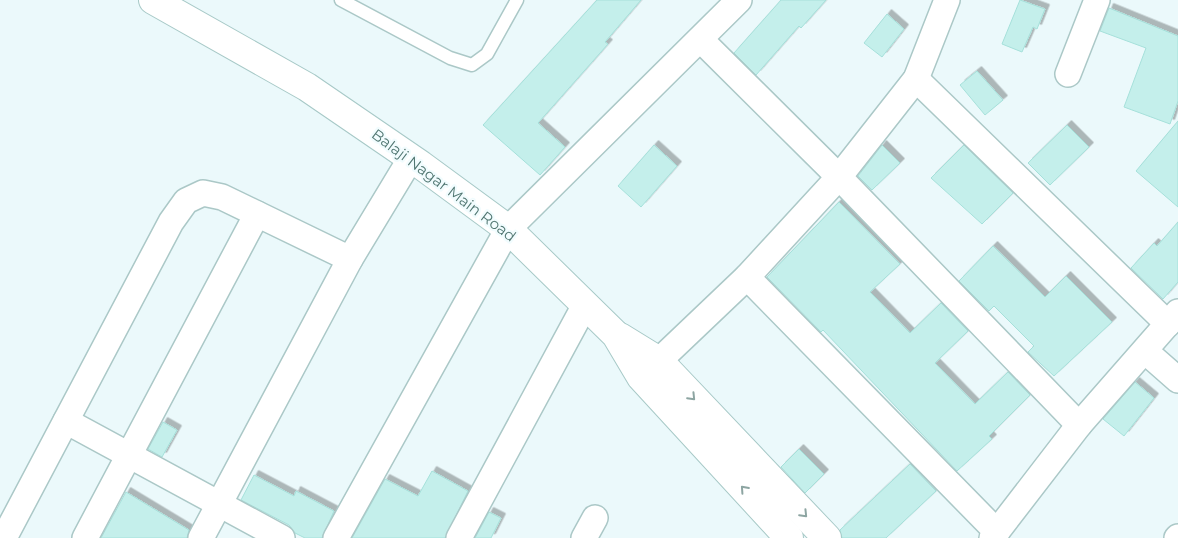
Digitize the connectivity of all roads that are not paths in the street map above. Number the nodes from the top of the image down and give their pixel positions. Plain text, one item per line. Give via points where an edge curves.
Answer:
1 (153, 0) edge
2 (341, 0) edge
3 (516, 0) edge
4 (739, 0) edge
5 (947, 0) edge
6 (1097, 0) edge
7 (701, 40) junction
8 (1068, 74) dead end
9 (916, 78) junction
10 (411, 158) junction
11 (839, 177) junction
12 (257, 214) junction
13 (508, 229) junction
14 (350, 259) junction
15 (747, 277) junction
16 (585, 304) junction
17 (1173, 318) edge
18 (1145, 351) junction
19 (650, 369) junction
20 (1178, 380) edge
21 (66, 421) junction
22 (1079, 425) junction
23 (129, 456) junction
24 (220, 505) junction
25 (994, 535) edge
26 (4, 538) edge
27 (85, 538) edge
28 (201, 538) edge
29 (282, 538) edge
30 (336, 538) edge
31 (459, 538) edge
32 (788, 538) edge
33 (827, 538) edge

1 - 10 street, Balaji Nagar Main Road via 307,87
2 - 3 lane via 450,58 472,65 487,54
4 - 7 street
5 - 9 street
6 - 8 street
7 - 11 street
7 - 13 street
9 - 11 street
9 - 17 street
10 - 13 street, Balaji Nagar Main Road
10 - 14 street
11 - 15 street
11 - 22 street
12 - 14 street
12 - 21 street via 222,197 203,193 186,201 171,222
12 - 23 street
13 - 16 street, Balaji Nagar Main Road
13 - 30 street
14 - 24 street
15 - 19 street
15 - 25 street
16 - 19 street, Balaji Nagar Main Road
16 - 31 street
17 - 18 street
18 - 20 street
18 - 22 street
32 -> 19 street
19 -> 33 street
21 - 23 street
21 - 26 street
22 - 25 street
23 - 24 street
23 - 27 street
24 - 28 street
24 - 29 street

